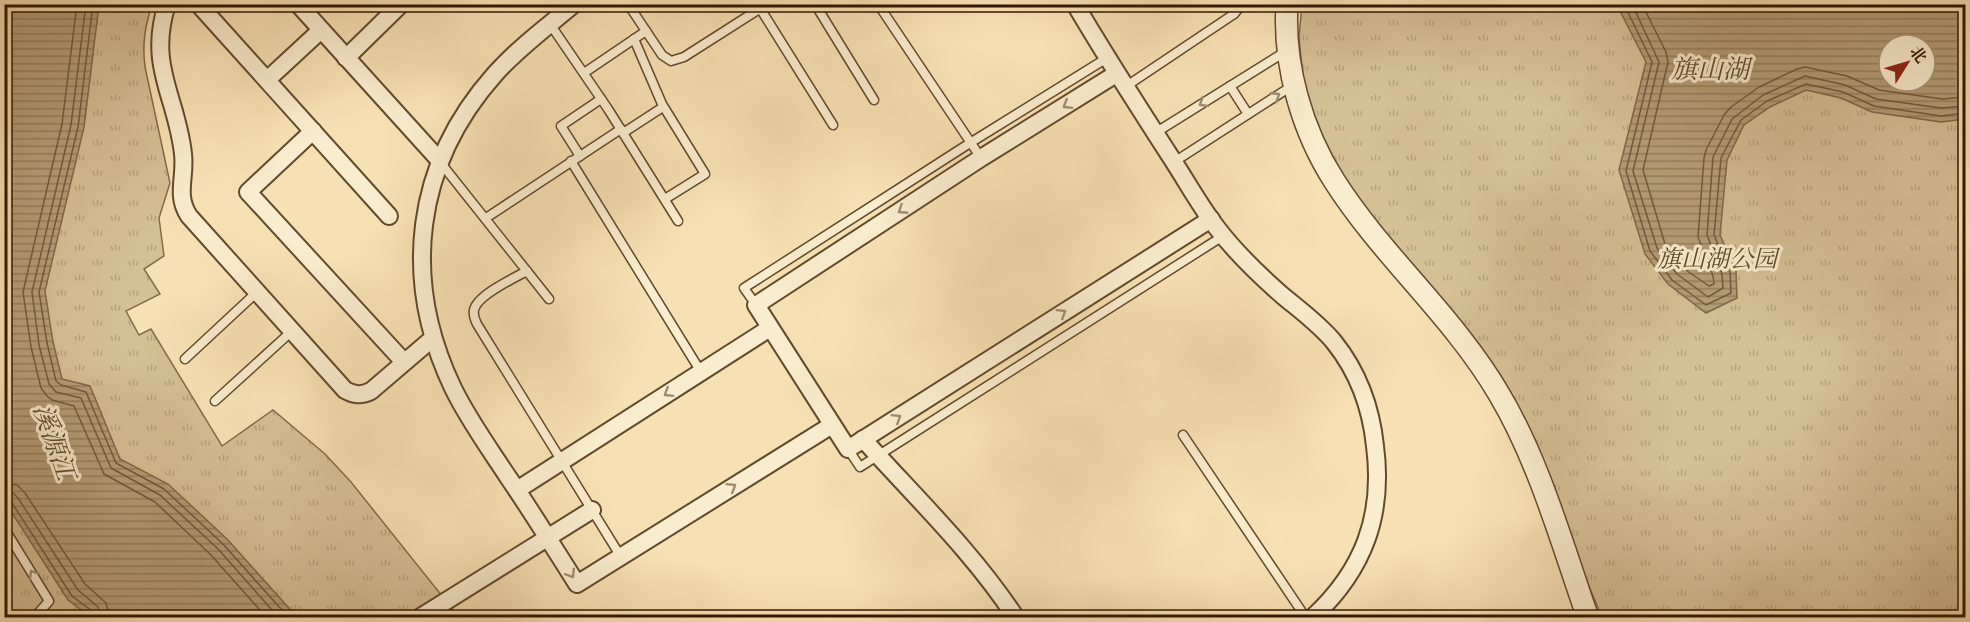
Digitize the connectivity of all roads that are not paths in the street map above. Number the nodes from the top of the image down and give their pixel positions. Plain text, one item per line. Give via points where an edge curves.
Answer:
1 (167, 4) edge
2 (298, 4) edge
3 (401, 4) edge
4 (574, 4) edge
5 (628, 4) edge
6 (815, 4) edge
7 (878, 4) edge
8 (1075, 4) edge
9 (1228, 4) edge
10 (1242, 4) edge
11 (1287, 4) edge
12 (762, 6) edge
13 (201, 7) dead end
14 (1234, 14) junction
15 (550, 24) junction
16 (321, 30) junction
17 (646, 32) junction
18 (634, 39) junction
19 (1289, 50) junction
20 (346, 58) junction
21 (1107, 58) junction
22 (584, 73) junction
23 (267, 80) junction
24 (1121, 80) junction
25 (1294, 84) junction
26 (1230, 86) junction
27 (602, 99) junction
28 (874, 100) dead end
29 (663, 107) junction
30 (1248, 114) junction
31 (833, 124) dead end
32 (313, 131) junction
33 (622, 131) junction
34 (1155, 133) junction
35 (970, 143) junction
36 (580, 156) junction
37 (981, 158) junction
38 (440, 161) junction
39 (571, 161) junction
40 (1174, 162) junction
41 (665, 199) junction
42 (389, 216) dead end
43 (486, 218) junction
44 (1211, 219) junction
45 (678, 221) dead end
46 (1223, 236) junction
47 (527, 271) junction
48 (257, 292) junction
49 (549, 299) dead end
50 (756, 305) junction
51 (770, 328) junction
52 (292, 331) junction
53 (433, 338) junction
54 (185, 359) dead end
55 (404, 362) junction
56 (701, 372) junction
57 (215, 401) dead end
58 (832, 425) junction
59 (1183, 435) dead end
60 (863, 440) junction
61 (848, 450) junction
62 (878, 456) junction
63 (561, 460) junction
64 (517, 489) junction
65 (592, 510) junction
66 (4, 528) edge
67 (547, 537) junction
68 (621, 557) junction
69 (34, 618) edge
70 (419, 618) edge
71 (1016, 618) edge
72 (1306, 618) edge
73 (1312, 618) edge
74 (1588, 618) edge

1 - 48 street via 160,50 183,152 181,200 189,216
2 - 16 street
3 - 20 street
4 - 15 street
5 - 17 lane
6 - 28 lane
7 - 35 lane
8 - 21 street
9 - 14 lane
10 - 14 lane
11 - 19 street
12 - 17 lane via 677,60 666,59
12 - 31 lane
13 - 23 street
14 - 24 lane
15 - 22 lane
15 - 38 street via 480,92
16 - 20 street
16 - 23 street
17 - 18 lane
18 - 22 lane
18 - 29 lane
19 - 25 street
19 - 26 lane
20 - 38 street
21 - 24 street
21 - 35 lane
22 - 27 lane
23 - 32 street
24 - 34 street
24 -> 37 street
30 -> 25 lane
25 - 74 street via 1305,120 1334,181 1472,354 1509,410 1536,471
26 - 30 lane
26 -> 34 lane
27 - 33 lane
27 - 36 lane via 561,126
29 - 33 lane
29 - 41 lane via 705,174
30 - 40 lane
32 - 42 street
32 - 55 street via 248,192
33 - 36 lane
33 - 41 lane
34 - 40 street
35 - 37 lane
35 - 50 lane via 744,288
36 - 39 lane
37 -> 50 street
38 - 43 lane
38 - 53 street via 427,210 422,256 424,297
39 - 43 lane
39 - 56 lane
40 - 44 street
41 - 45 lane
43 - 47 lane
44 - 46 street
60 -> 44 street
46 - 62 lane
46 - 73 street via 1333,341 1351,368 1370,412 1378,468 1374,514 1349,575
47 - 49 lane
47 - 63 lane via 480,300 474,317
48 - 52 street
48 - 54 lane
50 - 51 street
51 - 56 street
51 - 58 street
52 - 55 street via 351,393 370,391
52 - 57 lane
53 - 55 street
53 - 64 street via 459,399
56 -> 63 street
58 - 61 street
68 -> 58 street
59 - 72 lane
60 - 61 street
60 - 62 street
61 - 62 lane via 860,467
62 - 71 street via 978,566
63 - 64 street
63 - 65 lane
64 - 67 street
65 - 67 street
65 - 68 lane
69 -> 66 lane via 49,601
67 -> 68 street via 577,585
67 - 70 street

